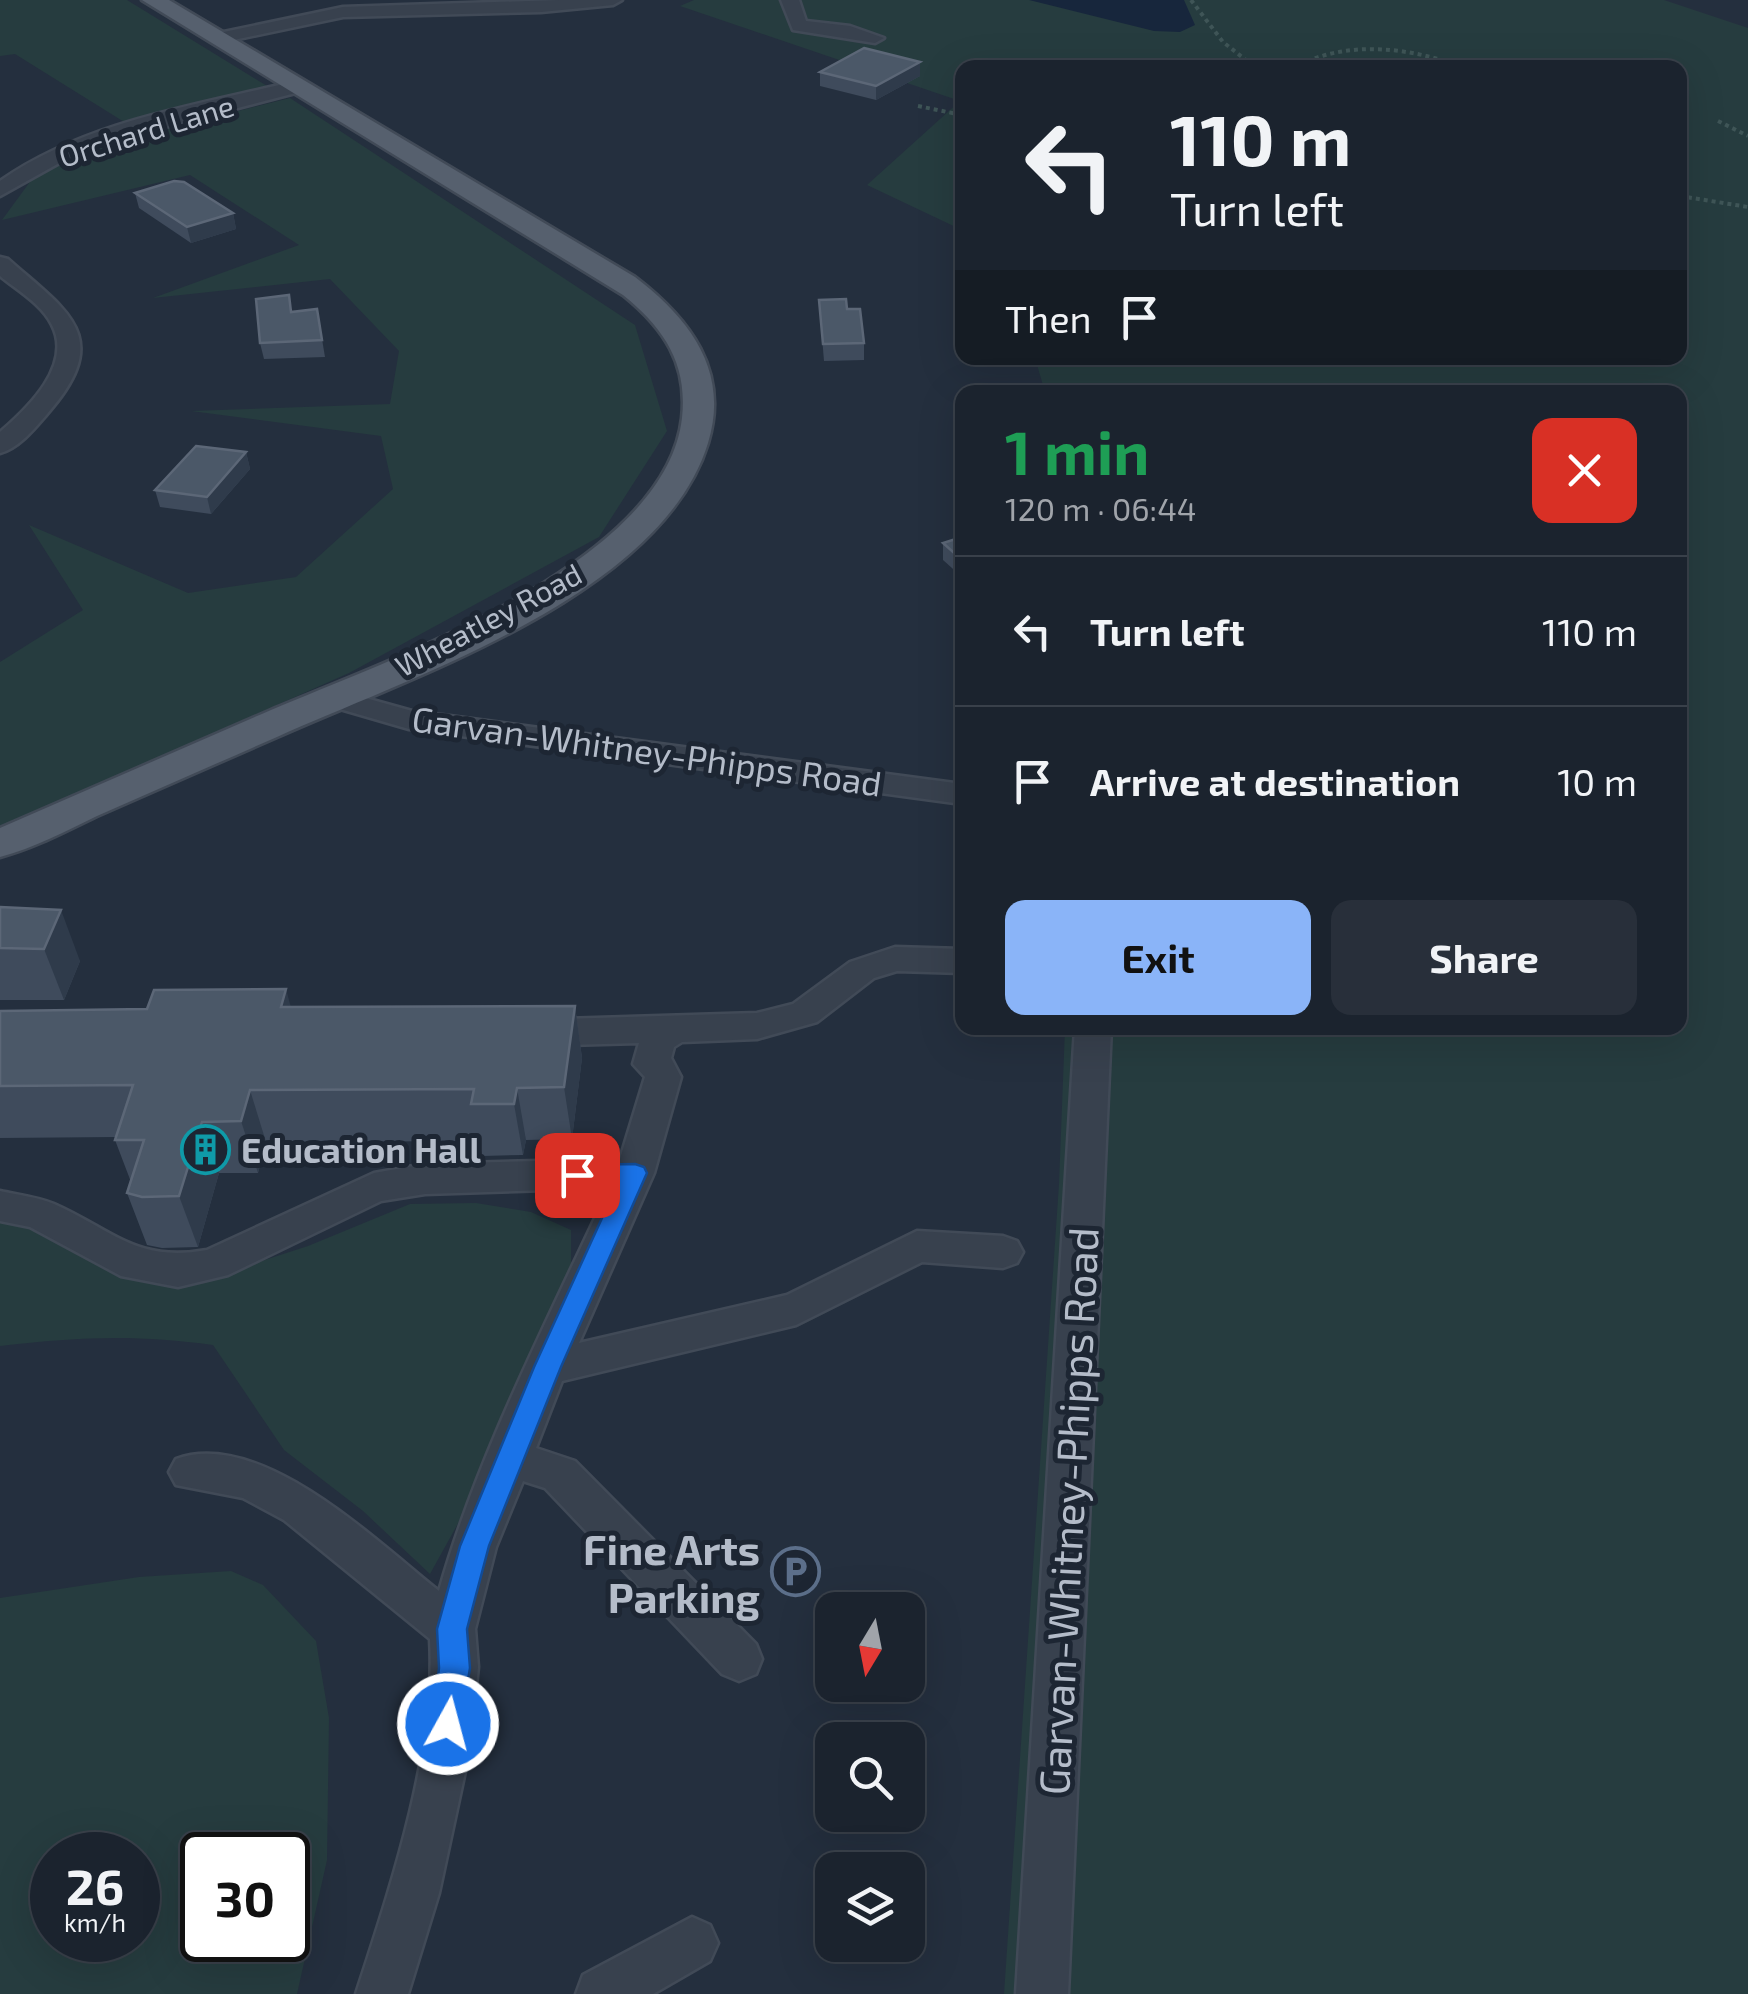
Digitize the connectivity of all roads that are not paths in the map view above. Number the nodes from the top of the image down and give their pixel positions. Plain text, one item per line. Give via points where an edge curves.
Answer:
1 (153, 0) edge
2 (613, 0) edge
3 (790, 0) edge
4 (220, 38) junction
5 (875, 38) dead end
6 (300, 86) junction
7 (0, 190) edge
8 (0, 264) edge
9 (0, 445) edge
10 (333, 698) junction
11 (955, 793) edge
12 (0, 844) edge
13 (955, 961) edge
14 (675, 1030) junction
15 (506, 1033) edge
16 (1093, 1035) edge
17 (635, 1173) junction
18 (0, 1206) edge
19 (1002, 1252) dead end
20 (548, 1367) junction
21 (510, 1458) junction
22 (191, 1472) dead end
23 (452, 1629) junction
24 (739, 1658) dead end
25 (692, 1943) dead end
26 (382, 1994) edge
27 (602, 1994) edge
28 (1042, 1994) edge

1 - 4 main road, Wheatley Road
2 - 4 street via 343,12
3 - 5 street via 798,26
4 - 6 main road, Wheatley Road
6 - 7 street, Orchard Lane via 82,144
6 - 10 main road, Wheatley Road via 625,282 684,341 700,386 700,420 690,453 671,487 613,552 500,620
8 - 9 street via 56,312 71,344 43,403
10 - 11 street, Garvan-Whitney-Phipps Road via 409,720
10 - 12 main road, Wheatley Road
13 - 14 street via 895,959 862,970 805,1013 757,1026
14 - 15 street
14 - 17 street via 658,1040 651,1064 663,1077
16 - 28 street, Garvan-Whitney-Phipps Road
17 - 18 street via 425,1178 374,1188 214,1264 178,1271 135,1265 38,1214
17 - 20 street
19 - 20 street via 917,1246 796,1309
20 - 21 street
21 - 23 street via 474,1546
21 - 24 street via 560,1474
22 - 23 street via 250,1480 300,1506
23 - 26 street via 445,1753 414,1892
25 - 27 street

